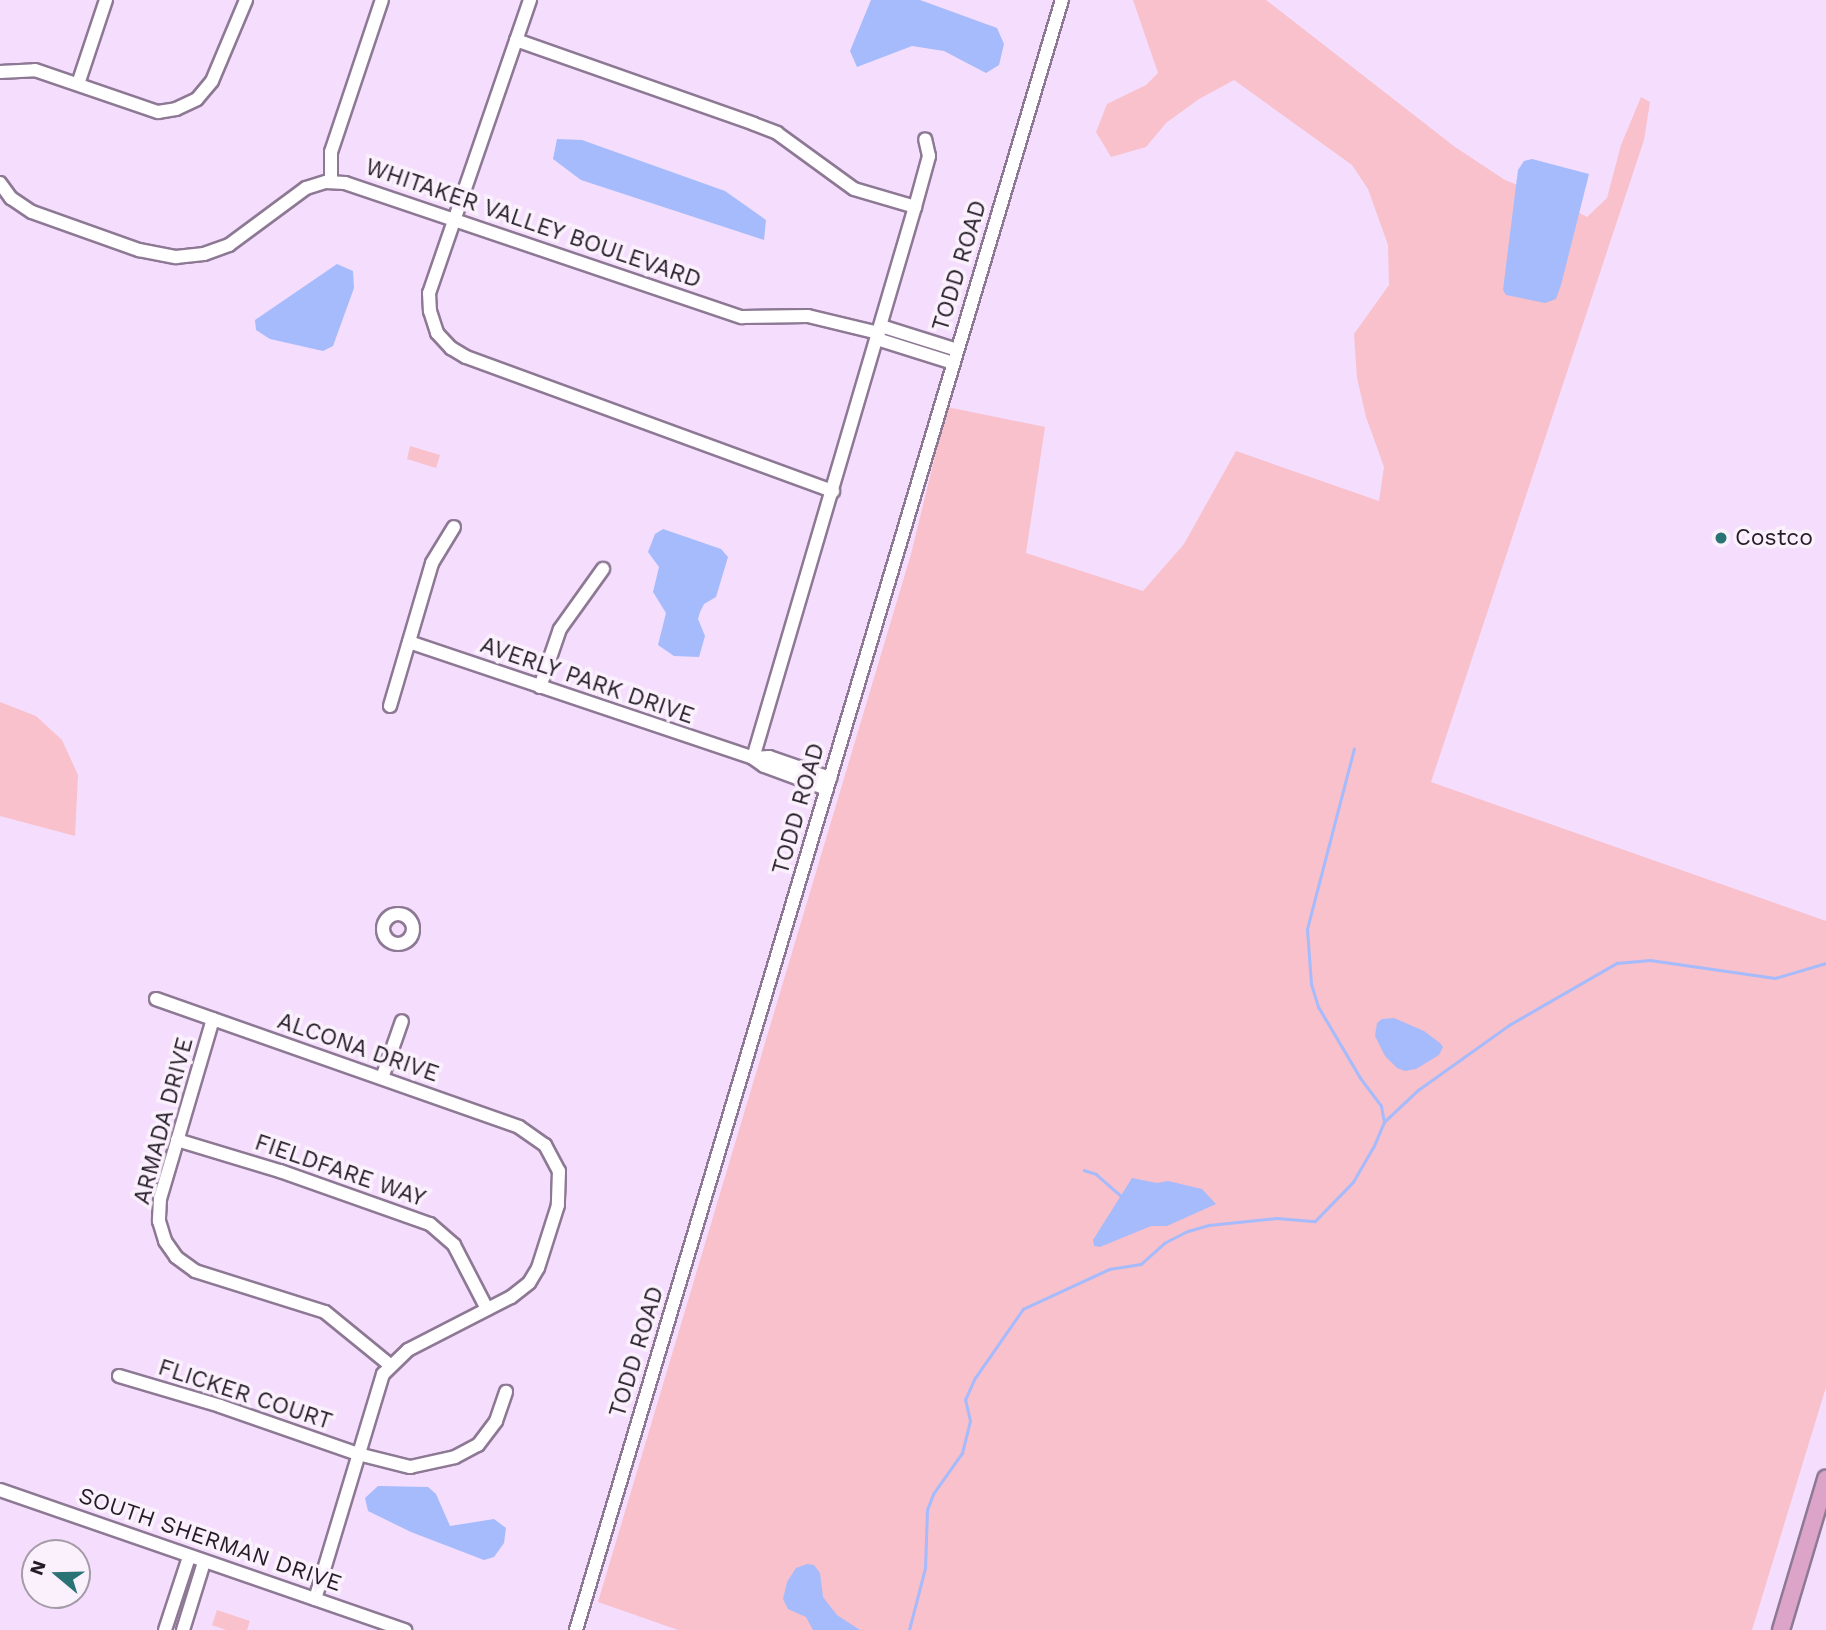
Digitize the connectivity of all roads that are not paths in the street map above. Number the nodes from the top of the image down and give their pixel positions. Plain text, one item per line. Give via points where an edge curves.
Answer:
1 (106, 0) edge
2 (246, 0) edge
3 (382, 0) edge
4 (530, 0) edge
5 (1062, 0) edge
6 (516, 40) junction
7 (0, 72) edge
8 (78, 84) junction
9 (925, 139) dead end
10 (331, 182) junction
11 (0, 183) edge
12 (915, 207) junction
13 (454, 218) junction
14 (879, 333) junction
15 (955, 356) junction
16 (833, 491) junction
17 (454, 527) dead end
18 (603, 569) dead end
19 (409, 642) junction
20 (540, 687) junction
21 (390, 706) dead end
22 (752, 758) junction
23 (828, 784) junction
24 (156, 999) dead end
25 (213, 1019) junction
26 (402, 1021) dead end
27 (382, 1078) junction
28 (177, 1140) junction
29 (487, 1309) junction
30 (390, 1365) junction
31 (119, 1376) dead end
32 (506, 1392) dead end
33 (358, 1454) junction
34 (1826, 1479) edge
35 (0, 1490) edge
36 (189, 1556) junction
37 (204, 1562) junction
38 (315, 1599) junction
39 (165, 1630) edge
40 (183, 1630) edge
41 (405, 1630) edge
42 (576, 1630) edge
43 (1781, 1630) edge

1 - 8 street
2 - 8 street via 212,81 197,99 158,112
3 - 10 street via 331,152
4 - 6 street
5 - 15 street, TODD ROAD
6 - 12 street via 765,129 853,189
6 - 13 street
7 - 8 street via 30,69
9 - 12 street via 929,156
10 - 11 street, WHITAKER VALLEY BOULEVARD via 299,192 229,245 176,257 148,253 32,212 11,198
10 - 13 street, WHITAKER VALLEY BOULEVARD
12 - 14 street
13 - 14 street, WHITAKER VALLEY BOULEVARD via 742,317 808,316
13 - 16 street via 429,293 437,333 451,348
14 - 15 street, WHITAKER VALLEY BOULEVARD
14 - 16 street
15 - 23 street, TODD ROAD
16 - 22 street
17 - 19 street via 434,559
18 - 20 street via 560,629
19 - 20 street, AVERLY PARK DRIVE
19 - 21 street
20 - 22 street, AVERLY PARK DRIVE
22 - 23 street, AVERLY PARK DRIVE via 769,757
23 - 42 street, TODD ROAD
24 - 25 street, ALCONA DRIVE
25 - 27 street, ALCONA DRIVE
25 - 28 street, ARMADA DRIVE
26 - 27 street
27 - 29 street, ALCONA DRIVE via 519,1126 542,1142 555,1161 560,1185 541,1260 522,1289
28 - 29 street, FIELDFARE WAY via 430,1224 454,1245
28 - 30 street, ARMADA DRIVE via 160,1199 162,1233 171,1251 190,1268 322,1310
29 - 30 street via 408,1350
30 - 33 street via 381,1379
31 - 33 street, FLICKER COURT
32 - 33 street, FLICKER COURT via 490,1432 463,1454 410,1467
33 - 38 street
34 - 43 main road
35 - 36 street, SOUTH SHERMAN DRIVE
36 - 37 street, SOUTH SHERMAN DRIVE
36 - 39 street
37 - 38 street, SOUTH SHERMAN DRIVE
37 - 40 street
38 - 41 street, SOUTH SHERMAN DRIVE

